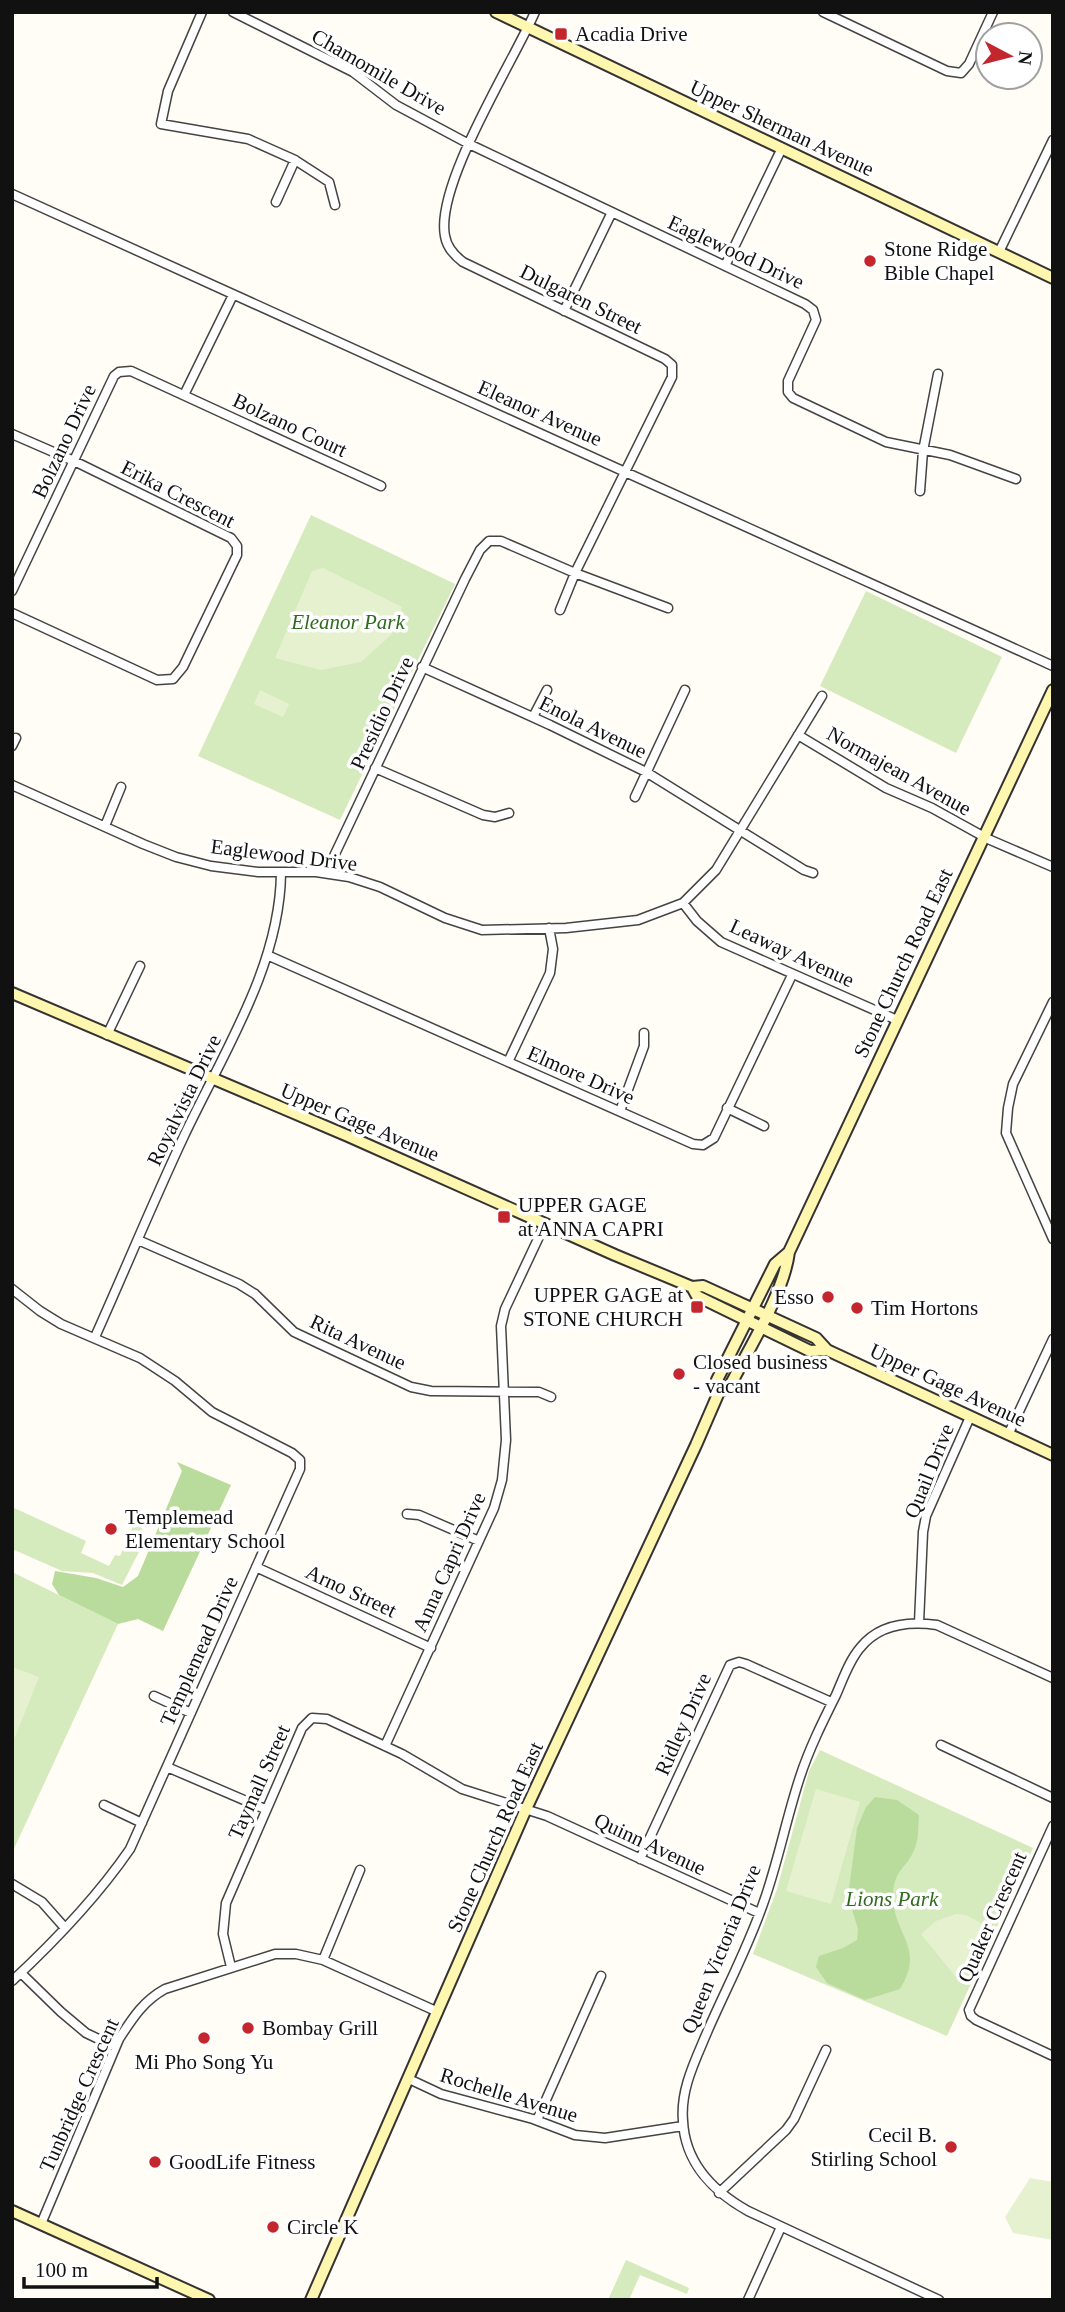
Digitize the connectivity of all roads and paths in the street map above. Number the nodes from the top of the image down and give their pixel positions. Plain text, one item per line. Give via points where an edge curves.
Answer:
1 (202, 12) edge
2 (233, 12) edge
3 (496, 12) edge
4 (535, 12) edge
5 (823, 12) edge
6 (993, 12) edge
7 (528, 27) junction
8 (1052, 141) edge
9 (469, 144) junction
10 (781, 150) junction
11 (295, 160) junction
12 (12, 194) edge
13 (276, 202) dead end
14 (335, 205) dead end
15 (612, 212) junction
16 (999, 252) junction
17 (725, 266) junction
18 (1053, 278) edge
19 (233, 295) junction
20 (564, 311) junction
21 (938, 374) dead end
22 (184, 395) junction
23 (12, 434) edge
24 (923, 452) junction
25 (74, 461) junction
26 (625, 471) junction
27 (1016, 479) dead end
28 (381, 486) dead end
29 (920, 491) dead end
30 (575, 573) junction
31 (12, 591) edge
32 (668, 608) dead end
33 (560, 610) dead end
34 (12, 613) edge
35 (1053, 666) edge
36 (422, 667) junction
37 (547, 690) dead end
38 (685, 690) dead end
39 (1053, 690) edge
40 (822, 696) dead end
41 (533, 717) junction
42 (798, 735) junction
43 (375, 768) junction
44 (646, 772) junction
45 (12, 785) edge
46 (121, 788) dead end
47 (635, 797) dead end
48 (509, 813) dead end
49 (105, 826) junction
50 (741, 831) junction
51 (984, 837) junction
52 (1053, 867) edge
53 (281, 873) junction
54 (326, 873) junction
55 (813, 873) dead end
56 (683, 903) junction
57 (550, 928) junction
58 (267, 956) junction
59 (140, 966) dead end
60 (792, 975) junction
61 (12, 993) edge
62 (1053, 1002) edge
63 (897, 1020) junction
64 (644, 1033) dead end
65 (107, 1035) junction
66 (508, 1062) junction
67 (211, 1079) junction
68 (727, 1108) junction
69 (620, 1111) junction
70 (764, 1126) dead end
71 (545, 1224) junction
72 (1053, 1239) edge
73 (138, 1240) junction
74 (789, 1252) junction
75 (692, 1287) junction
76 (12, 1289) edge
77 (752, 1309) junction
78 (765, 1315) junction
79 (746, 1321) junction
80 (760, 1327) junction
81 (95, 1337) junction
82 (1053, 1339) edge
83 (827, 1350) junction
84 (505, 1391) junction
85 (719, 1392) junction
86 (551, 1397) dead end
87 (970, 1417) junction
88 (1008, 1435) junction
89 (1053, 1455) edge
90 (407, 1514) dead end
91 (479, 1541) junction
92 (257, 1567) junction
93 (919, 1623) junction
94 (431, 1647) junction
95 (1053, 1678) edge
96 (154, 1696) dead end
97 (831, 1702) junction
98 (191, 1713) junction
99 (941, 1745) dead end
100 (385, 1746) junction
101 (167, 1767) junction
102 (1053, 1798) edge
103 (104, 1805) dead end
104 (265, 1809) junction
105 (526, 1810) junction
106 (142, 1823) junction
107 (1053, 1826) edge
108 (640, 1859) junction
109 (360, 1870) dead end
110 (12, 1884) edge
111 (759, 1913) junction
112 (65, 1928) junction
113 (323, 1960) junction
114 (231, 1967) junction
115 (21, 1973) junction
116 (601, 1976) dead end
117 (12, 1981) edge
118 (438, 2012) junction
119 (116, 2047) junction
120 (826, 2050) dead end
121 (1053, 2056) edge
122 (409, 2079) junction
123 (537, 2120) junction
124 (683, 2126) junction
125 (719, 2193) junction
126 (12, 2211) edge
127 (41, 2224) junction
128 (781, 2227) junction
129 (209, 2300) edge
130 (311, 2300) edge
131 (748, 2300) edge
132 (939, 2300) edge

1 - 11 street via 168,91 160,124 248,139
2 - 9 street, Chamomile Drive via 353,72 396,104
3 - 7 main road, Upper Sherman Avenue
4 - 7 street
5 - 6 street via 947,72 961,73
7 - 9 street, Dulgaren Street
7 - 10 main road, Upper Sherman Avenue
8 - 16 street
9 - 15 street, Eaglewood Drive
9 - 20 street, Dulgaren Street via 450,190 446,214 445,237 453,255
10 - 16 main road, Upper Sherman Avenue
10 - 17 street
11 - 13 street
11 - 14 street via 329,182
12 - 19 street, Eleanor Avenue
15 - 17 street, Eaglewood Drive
15 - 20 street
16 - 18 main road, Upper Sherman Avenue
17 - 24 street, Eaglewood Drive via 813,310 816,320 788,381 793,398 886,442
19 - 22 street
19 - 26 street, Eleanor Avenue
20 - 26 street, Dulgaren Street via 672,365 672,377
21 - 24 street
22 - 25 street, Bolzano Drive via 131,371 119,372
22 - 28 street, Bolzano Court
23 - 25 street
24 - 27 street via 950,456
24 - 29 street
25 - 31 street, Bolzano Drive
25 - 34 street, Erika Crescent via 231,538 237,555 173,679 158,680
26 - 30 street, Dulgaren Street
26 - 35 street, Eleanor Avenue
30 - 32 street
30 - 33 street, Dulgaren Street
30 - 36 street, Presidio Drive via 501,541 489,541 480,550
36 - 41 street, Enola Avenue
36 - 43 street, Presidio Drive
37 - 41 street
38 - 44 street
39 - 51 main road, Stone Church Road East
40 - 42 street, Eaglewood Drive
41 - 44 street, Enola Avenue
42 - 50 street, Eaglewood Drive
42 - 51 street, Normajean Avenue via 886,789
43 - 48 street via 483,816
43 - 54 street, Presidio Drive
44 - 47 street
44 - 50 street, Enola Avenue
45 - 49 street, Eaglewood Drive
46 - 49 street
49 - 53 street, Eaglewood Drive via 176,857 211,866
50 - 55 street, Enola Avenue
50 - 56 street, Eaglewood Drive via 716,870
51 - 52 street, Normajean Avenue
51 - 63 main road, Stone Church Road East
53 - 54 street, Eaglewood Drive
53 - 58 street, Royalvista Drive via 278,915
54 - 57 street, Eaglewood Drive via 380,887 482,930
56 - 57 street, Eaglewood Drive via 638,920
56 - 60 street, Leaway Avenue via 721,942
57 - 66 street via 550,973
58 - 66 street, Elmore Drive
58 - 67 street, Royalvista Drive
59 - 65 street
60 - 63 street, Leaway Avenue
60 - 68 street, Elmore Drive
61 - 65 main road, Upper Gage Avenue
62 - 72 street via 1013,1084 1006,1133
63 - 74 main road, Stone Church Road East
64 - 69 street via 644,1046
65 - 67 main road, Upper Gage Avenue
66 - 69 street, Elmore Drive
67 - 71 main road, Upper Gage Avenue
67 - 73 street, Royalvista Drive
68 - 69 street, Elmore Drive via 715,1138 703,1145
68 - 70 street
71 - 75 main road, Upper Gage Avenue
71 - 84 street, Anna Capri Drive via 503,1317
73 - 81 street, Royalvista Drive
73 - 84 street, Rita Avenue via 239,1283 294,1332 411,1387
74 - 77 main road, Stone Church Road East via 775,1264
74 - 78 main road, Stone Church Road East via 787,1270
75 - 77 main road, Upper Gage Avenue via 703,1286
75 - 79 main road, Upper Gage Avenue via 697,1296
76 - 81 street, Templemead Drive via 61,1324
77 - 78 main road, Upper Gage Avenue
77 - 79 main road, Stone Church Road East
78 - 80 main road, Stone Church Road East
78 - 83 main road, Upper Gage Avenue via 816,1338
79 - 80 main road, Upper Gage Avenue
79 - 85 main road, Stone Church Road East via 717,1380
80 - 83 main road, Upper Gage Avenue via 810,1351
80 - 85 main road, Stone Church Road East via 730,1386
81 - 92 street, Templemead Drive via 140,1358 212,1412 300,1460 297,1477
82 - 88 street
83 - 87 main road, Upper Gage Avenue
84 - 86 street, Rita Avenue via 540,1392
84 - 91 street, Anna Capri Drive via 502,1480
85 - 105 main road, Stone Church Road East
87 - 88 main road, Upper Gage Avenue
87 - 93 street, Quail Drive via 926,1516
88 - 89 main road, Upper Gage Avenue
90 - 91 street
91 - 94 street, Anna Capri Drive
92 - 94 street, Arno Street
92 - 98 street, Templemead Drive
93 - 95 street, Queen Victoria Drive via 947,1629
93 - 97 street, Queen Victoria Drive via 884,1629 866,1641
94 - 100 street, Anna Capri Drive
96 - 98 street
97 - 108 street, Ridley Drive via 746,1664 730,1665
97 - 111 street, Queen Victoria Drive via 801,1775
98 - 101 street, Templemead Drive
99 - 102 street
100 - 104 street, Taymall Street via 327,1719 312,1718 302,1728
100 - 105 street, Taymall Street via 462,1789
101 - 104 street
101 - 106 street, Templemead Drive
103 - 106 street
104 - 114 street, Taymall Street via 226,1903 223,1934
105 - 108 street, Quinn Avenue
105 - 118 main road, Stone Church Road East
106 - 112 street, Templemead Drive via 111,1876
107 - 121 street, Quaker Crescent via 969,2010 976,2020
108 - 111 street, Quinn Avenue
109 - 113 street
110 - 112 street via 42,1902
111 - 124 street, Queen Victoria Drive via 693,2067 684,2096
112 - 115 street, Templemead Drive
113 - 114 street, Tunbridge Crescent via 286,1953
113 - 118 street, Tunbridge Crescent
114 - 119 street, Tunbridge Crescent via 153,1995 136,2012
115 - 117 street, Templemead Drive
115 - 119 street via 78,2026
116 - 123 street
118 - 122 main road, Stone Church Road East
119 - 127 street, Tunbridge Crescent
120 - 125 street via 786,2130
122 - 123 street, Rochelle Avenue via 441,2094
122 - 130 main road, Stone Church Road East
123 - 124 street, Rochelle Avenue via 575,2135 605,2138
124 - 125 street, Queen Victoria Drive via 691,2155
125 - 128 street, Queen Victoria Drive
126 - 127 main road
127 - 129 main road
128 - 131 street
128 - 132 street, Queen Victoria Drive

